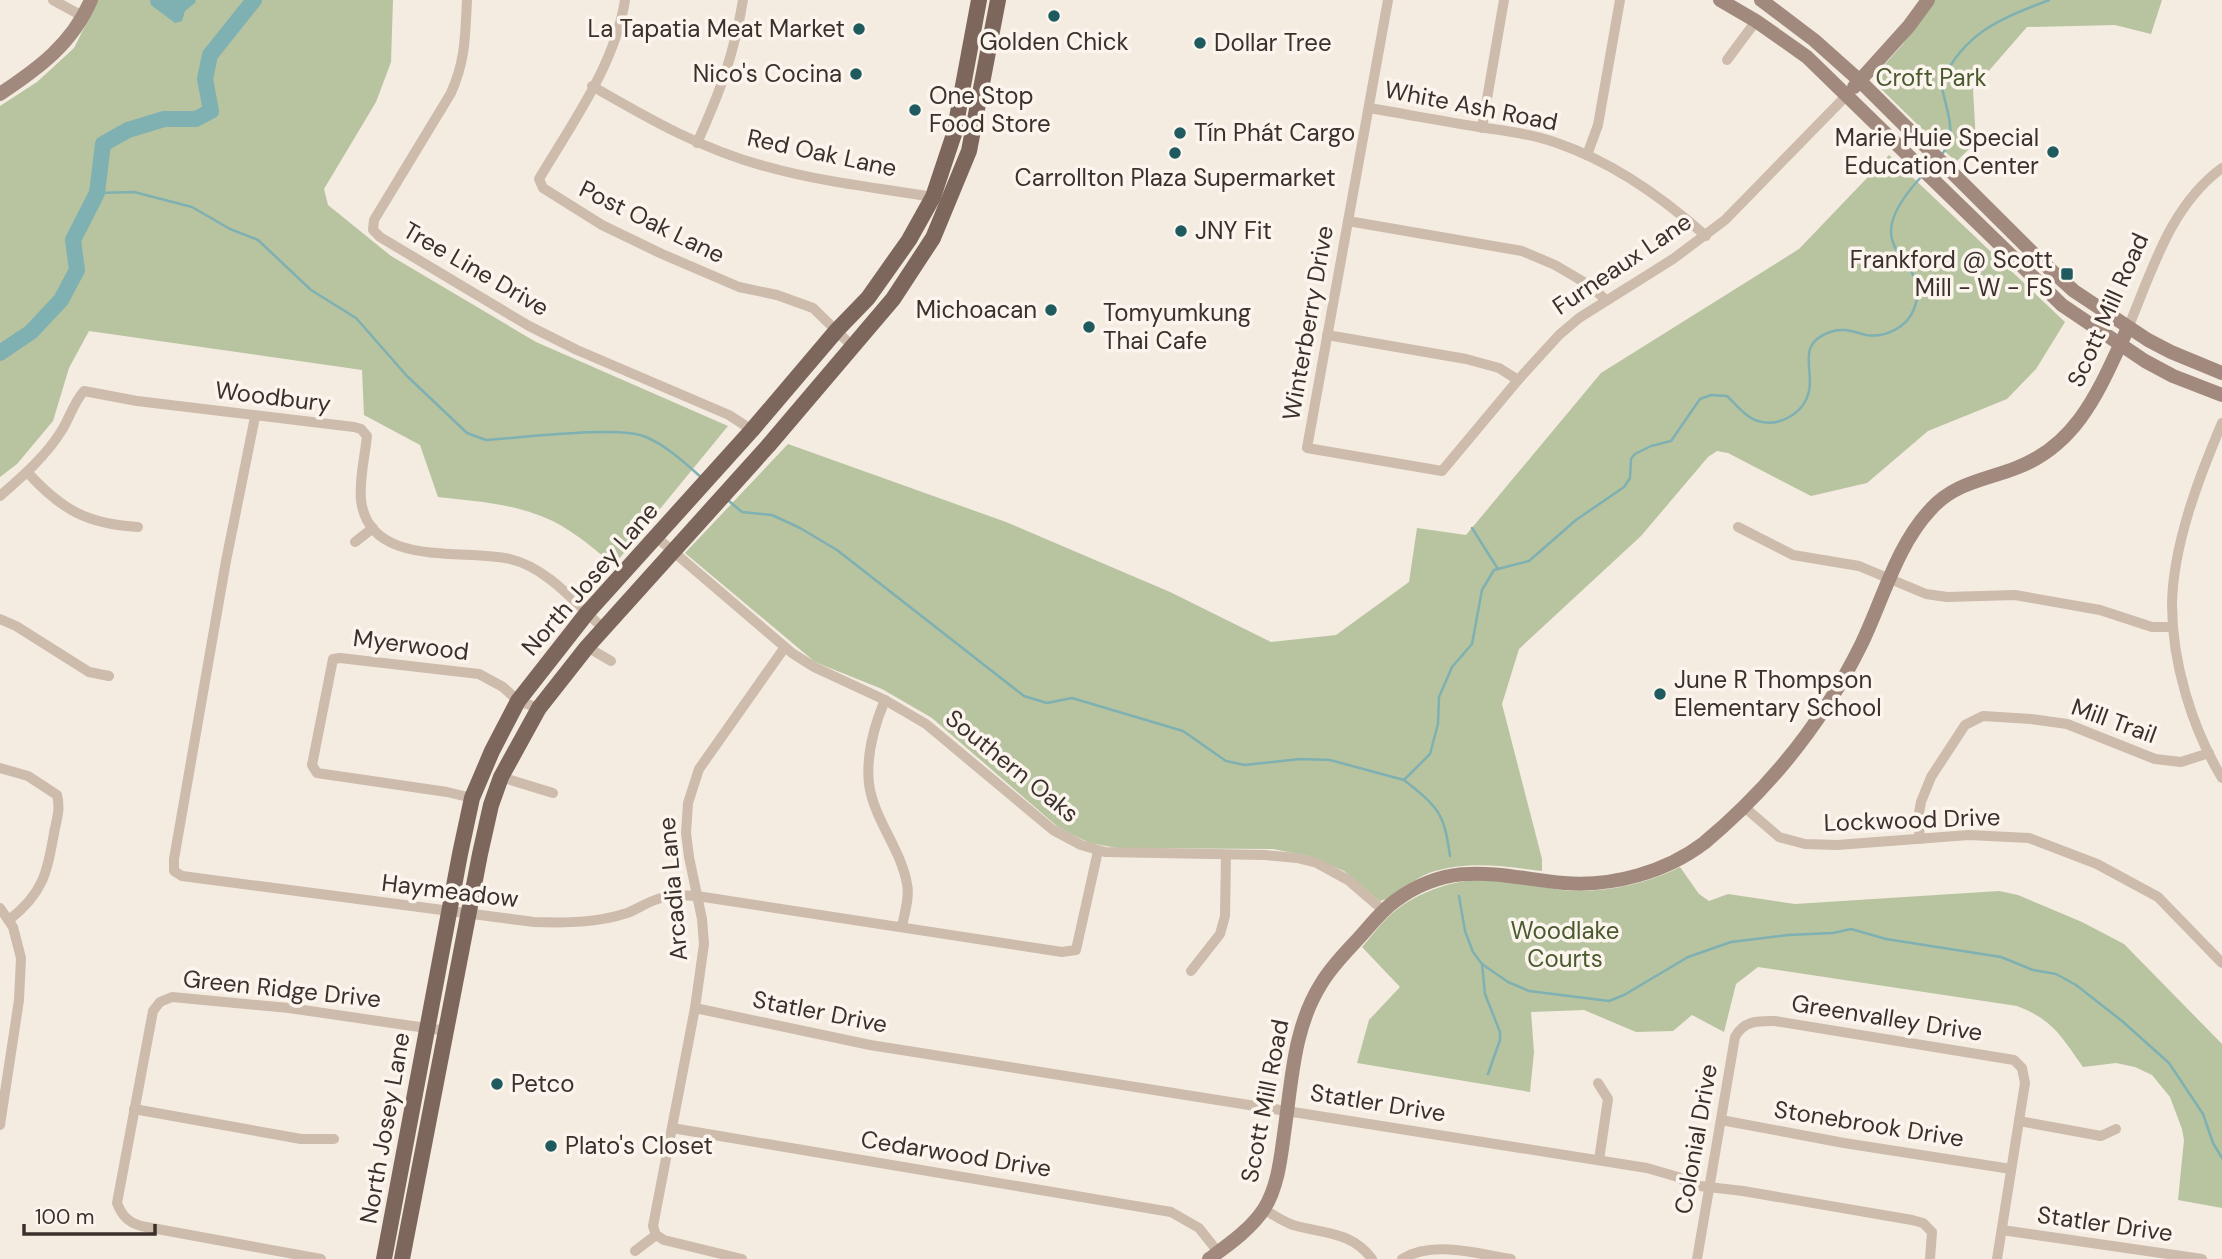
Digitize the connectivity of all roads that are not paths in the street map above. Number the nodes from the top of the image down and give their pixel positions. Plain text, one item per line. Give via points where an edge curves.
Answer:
1 (53, 0) edge
2 (91, 0) edge
3 (467, 0) edge
4 (625, 0) edge
5 (744, 0) edge
6 (979, 0) edge
7 (998, 0) edge
8 (1388, 0) edge
9 (1504, 0) edge
10 (1620, 0) edge
11 (1720, 0) edge
12 (1928, 0) edge
13 (1766, 1) edge
14 (83, 17) junction
15 (1756, 21) junction
16 (1727, 60) dead end
17 (1860, 81) junction
18 (592, 86) junction
19 (963, 92) junction
20 (982, 92) junction
21 (0, 94) edge
22 (1848, 94) junction
23 (1368, 108) junction
24 (1482, 128) junction
25 (697, 143) junction
26 (1587, 155) junction
27 (2222, 168) edge
28 (933, 197) junction
29 (1348, 221) junction
30 (1706, 236) junction
31 (1999, 245) junction
32 (2042, 262) junction
33 (1606, 300) junction
34 (2128, 328) junction
35 (837, 330) junction
36 (1327, 335) junction
37 (852, 346) junction
38 (2120, 346) junction
39 (2222, 373) edge
40 (1518, 380) junction
41 (2222, 395) edge
42 (255, 417) junction
43 (2222, 423) edge
44 (752, 430) junction
45 (1307, 447) joint
46 (28, 473) junction
47 (0, 496) edge
48 (138, 527) dead end
49 (1738, 527) dead end
50 (373, 528) junction
51 (655, 536) junction
52 (355, 542) dead end
53 (673, 551) junction
54 (1889, 580) junction
55 (587, 613) junction
56 (0, 619) edge
57 (2174, 627) junction
58 (604, 629) junction
59 (587, 647) junction
60 (785, 647) junction
61 (611, 661) dead end
62 (109, 676) dead end
63 (885, 700) junction
64 (518, 701) junction
65 (538, 708) junction
66 (2208, 753) junction
67 (0, 768) edge
68 (501, 777) junction
69 (2222, 778) edge
70 (553, 793) dead end
71 (472, 798) junction
72 (1742, 806) junction
73 (1920, 839) junction
74 (1098, 851) junction
75 (1226, 855) junction
76 (696, 896) junction
77 (0, 908) edge
78 (1384, 911) junction
79 (448, 912) junction
80 (469, 913) junction
81 (9, 920) junction
82 (902, 927) junction
83 (2222, 963) edge
84 (1191, 971) dead end
85 (695, 1008) junction
86 (1740, 1027) joint
87 (426, 1028) junction
88 (447, 1031) junction
89 (1598, 1083) dead end
90 (134, 1109) junction
91 (1287, 1109) junction
92 (1721, 1120) junction
93 (2019, 1121) junction
94 (0, 1125) edge
95 (672, 1128) junction
96 (2116, 1129) dead end
97 (334, 1139) dead end
98 (1599, 1160) junction
99 (2011, 1169) junction
100 (1709, 1188) junction
101 (1264, 1209) junction
102 (2002, 1230) junction
103 (656, 1235) junction
104 (635, 1251) dead end
105 (1214, 1256) edge
106 (321, 1259) edge
107 (384, 1259) edge
108 (402, 1259) edge
109 (742, 1259) edge
110 (1372, 1259) edge
111 (1402, 1259) edge
112 (1511, 1259) edge
113 (1697, 1259) edge
114 (1930, 1259) edge
115 (1997, 1259) edge
116 (2202, 1259) edge

1 - 14 street
2 - 14 street
3 - 44 street, Tree Line Drive via 461,71 374,220 373,230 529,326 729,415
4 - 18 street, Post Oak Lane via 615,41
5 - 25 street via 732,59
6 - 19 main road, North Josey Lane
7 - 20 main road, North Josey Lane
8 - 23 street, Winterberry Drive
9 - 24 street
10 - 26 street via 1598,125
11 - 15 street
12 - 17 street, Furneaux Lane
13 - 17 street
14 - 21 street via 48,61
15 - 16 street
15 - 22 street via 1801,52
17 - 22 street, Furneaux Lane
17 - 32 street
18 - 25 street, Red Oak Lane
18 - 35 street, Post Oak Lane via 539,178 542,188 602,225 662,254 739,287 813,308
19 - 20 main road
19 - 28 main road, North Josey Lane
20 - 37 main road, North Josey Lane via 969,151 933,238 905,283
22 - 30 street, Furneaux Lane
22 - 31 street
23 - 24 street, White Ash Road
23 - 29 street, Winterberry Drive
24 - 26 street, White Ash Road via 1556,142
25 - 28 street, Red Oak Lane via 783,171
26 - 30 street, White Ash Road via 1659,197
27 - 34 street, Scott Mill Road via 2180,211
28 - 35 main road, North Josey Lane via 881,279
29 - 33 street via 1522,251 1555,265
29 - 36 street, Winterberry Drive
30 - 33 street, Furneaux Lane
31 - 32 street via 2030,262
31 - 38 street via 2062,305
32 - 34 street via 2074,291
33 - 40 street, Furneaux Lane via 1559,335
34 - 38 street, Scott Mill Road
34 - 39 street
35 - 37 street, Post Oak Lane
35 - 44 main road, North Josey Lane
36 - 40 street via 1466,359 1499,368
36 - 45 street, Winterberry Drive
37 - 53 main road, North Josey Lane
38 - 41 street via 2173,376
38 - 54 street, Scott Mill Road via 2107,377 2065,438 2036,459 1968,483 1941,498 1919,524
40 - 45 street, Furneaux Lane via 1442,471
42 - 46 street, Woodbury via 84,391 54,443
42 - 50 street, Woodbury via 365,432 360,492
42 - 79 street, Haymeadow via 174,871 234,885
43 - 57 street via 2199,479 2180,547 2173,591
44 - 51 main road, North Josey Lane
46 - 47 street
46 - 48 street via 69,510 102,523
49 - 54 street via 1793,555 1859,566
50 - 52 street
50 - 55 street via 411,550 511,559 557,584
51 - 53 street, Southern Oaks
51 - 55 main road, North Josey Lane
53 - 58 main road, North Josey Lane
53 - 60 street, Southern Oaks
54 - 57 street via 1926,594 2015,595 2100,610 2152,627
54 - 72 street, Scott Mill Road via 1847,673 1818,722 1792,756
55 - 58 street
55 - 64 main road, North Josey Lane
56 - 62 street via 89,672
57 - 66 street via 2182,677
58 - 59 main road, North Josey Lane
59 - 61 street
59 - 65 main road, North Josey Lane
60 - 63 street, Southern Oaks via 814,667
60 - 76 street, Arcadia Lane via 695,778 686,826
63 - 74 street, Southern Oaks via 926,724 1053,830
63 - 82 street via 873,735 869,785 908,886
64 - 65 street, Myerwood
64 - 71 main road, North Josey Lane
64 - 71 street, Myerwood via 478,674 332,659 312,765 317,773
65 - 68 main road, North Josey Lane
66 - 69 street
66 - 73 street, Mill Trail via 2181,762 2162,760 2067,724 1983,716 1965,725 1931,777 1918,818
67 - 81 street via 28,776 57,795 60,807 50,863 39,888 28,905
68 - 70 street
68 - 80 main road, North Josey Lane
71 - 79 main road, North Josey Lane
72 - 73 street, Lockwood Drive via 1779,836 1805,845
72 - 78 street, Scott Mill Road via 1692,852 1628,878 1582,883 1462,873 1417,889
73 - 83 street, Lockwood Drive via 2015,836 2062,849 2158,897
74 - 75 street, Southern Oaks
74 - 82 street, Haymeadow via 1076,950 1062,952
75 - 78 street, Southern Oaks via 1284,856 1317,863 1348,880
75 - 84 street via 1225,916 1220,934
76 - 80 street, Haymeadow via 658,898 629,912 571,923
76 - 82 street, Haymeadow
76 - 85 street, Arcadia Lane via 704,944
77 - 81 street
78 - 91 street, Scott Mill Road via 1330,971 1311,1002 1300,1033
79 - 80 street, Haymeadow
79 - 87 main road, North Josey Lane
80 - 88 main road, North Josey Lane
81 - 94 street via 21,958
85 - 91 street, Statler Drive via 870,1045
85 - 95 street, Arcadia Lane
86 - 92 street, Colonial Drive
86 - 93 street, Greenvalley Drive via 1775,1021 2014,1060 2025,1083
87 - 88 street, Green Ridge Drive
87 - 90 street, Green Ridge Drive via 172,997 153,1011
87 - 107 main road, North Josey Lane
88 - 108 main road, North Josey Lane
89 - 98 street via 1608,1099
90 - 97 street via 302,1139
90 - 106 street, Green Ridge Drive via 117,1203 130,1222
91 - 98 street, Statler Drive
91 - 101 street, Scott Mill Road via 1278,1168
92 - 99 street, Stonebrook Drive
92 - 100 street, Colonial Drive
93 - 96 street via 2101,1136
93 - 99 street
95 - 103 street, Arcadia Lane via 653,1226
95 - 105 street, Cedarwood Drive via 1171,1212 1199,1228
98 - 100 street, Statler Drive via 1647,1168
99 - 102 street
100 - 113 street, Colonial Drive
100 - 114 street, Statler Drive via 1923,1223 1933,1242
101 - 105 street, Scott Mill Road
101 - 110 street via 1293,1225 1343,1235
102 - 115 street
102 - 116 street, Statler Drive
103 - 104 street
103 - 109 street
111 - 112 street via 1432,1249

